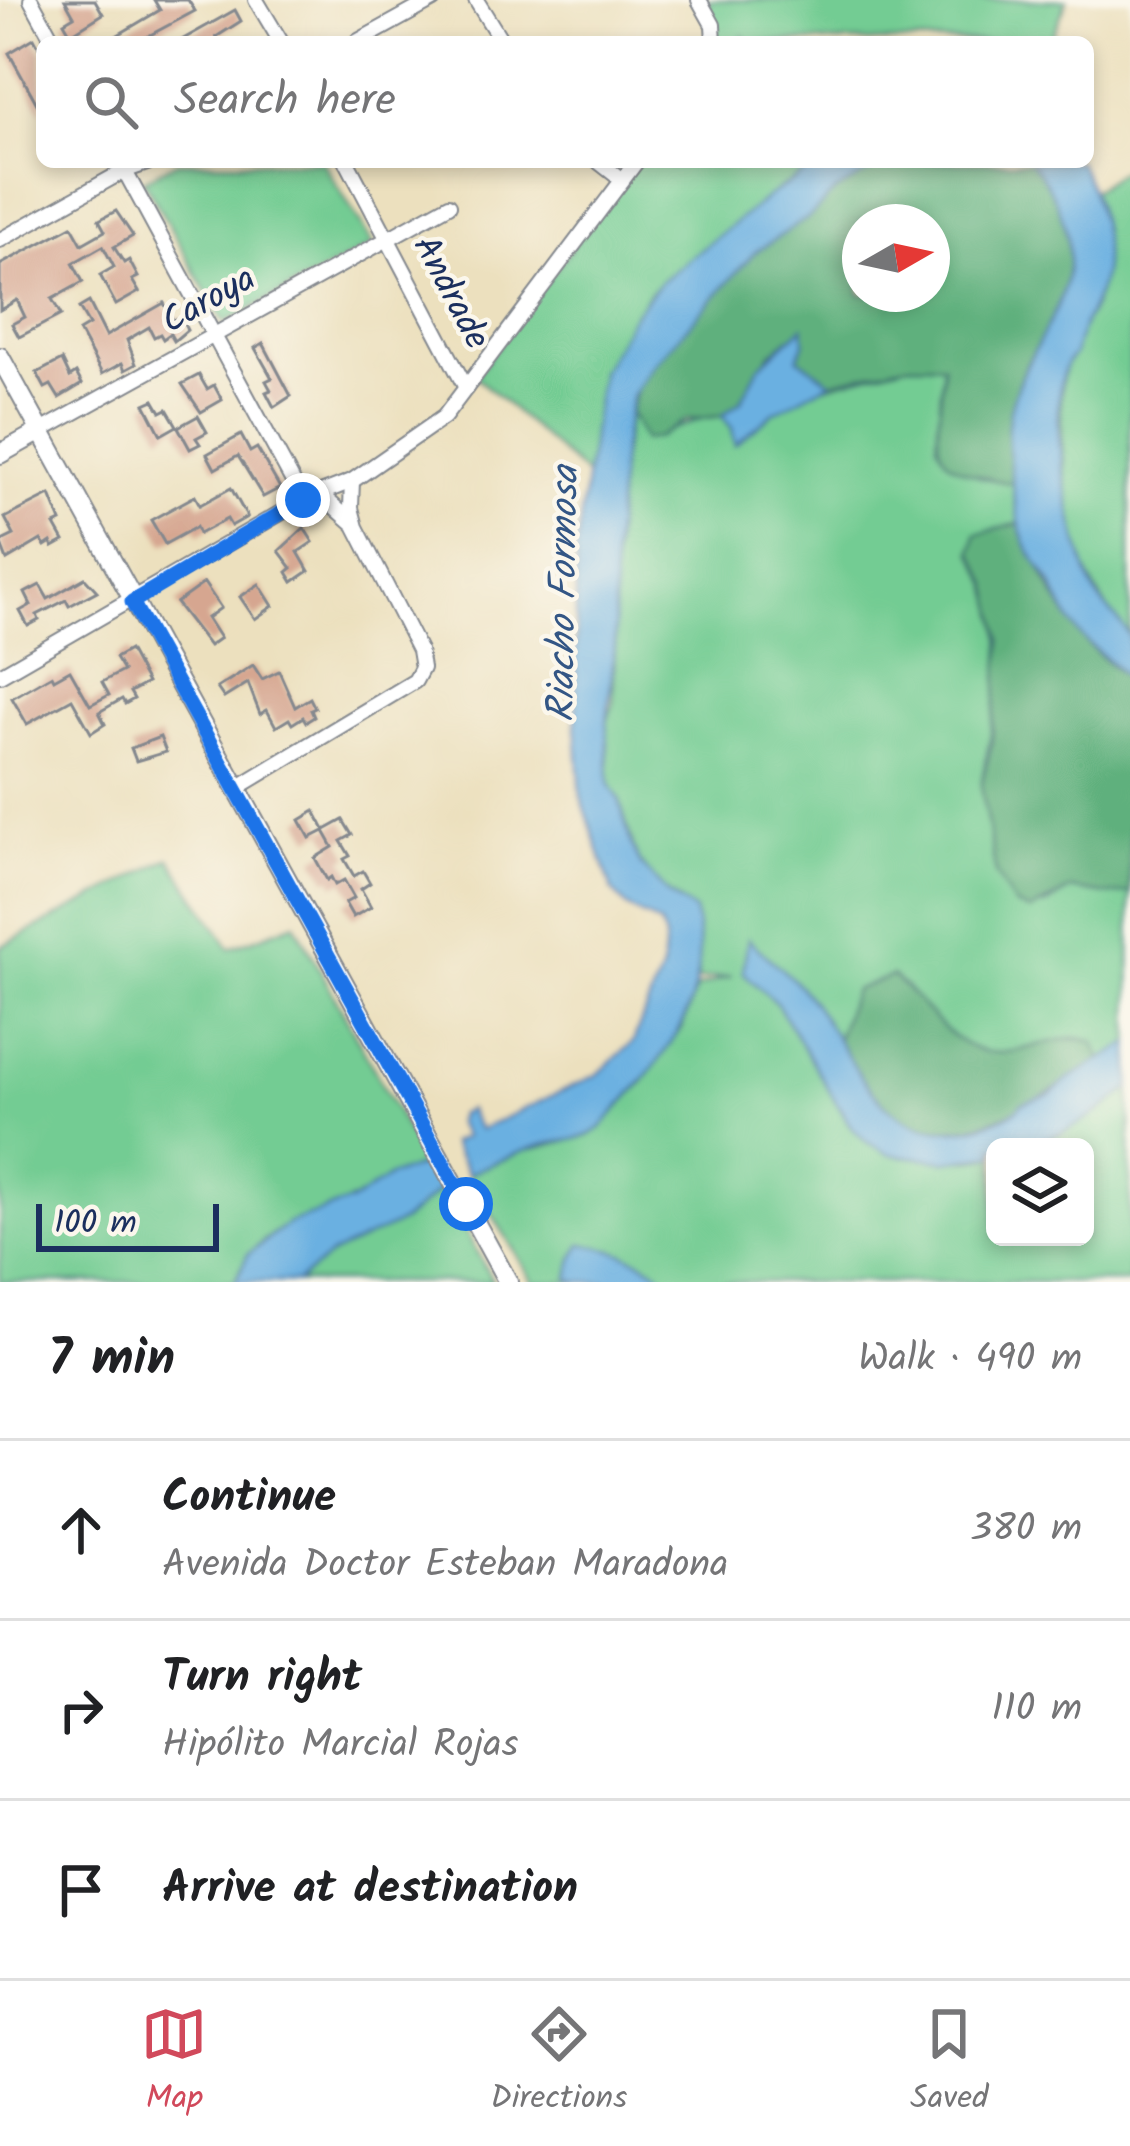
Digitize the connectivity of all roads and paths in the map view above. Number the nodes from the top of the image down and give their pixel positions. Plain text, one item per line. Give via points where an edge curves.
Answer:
1 (31, 0) edge
2 (256, 0) edge
3 (433, 0) edge
4 (476, 0) edge
5 (699, 0) edge
6 (51, 36) edge
7 (277, 36) edge
8 (368, 36) edge
9 (498, 36) edge
10 (713, 36) edge
11 (119, 168) edge
12 (123, 168) edge
13 (349, 168) edge
14 (607, 168) edge
15 (631, 168) edge
16 (622, 179) junction
17 (449, 205) dead end
18 (388, 239) junction
19 (0, 240) edge
20 (215, 335) junction
21 (0, 357) edge
22 (466, 388) junction
23 (41, 431) junction
24 (0, 454) edge
25 (352, 481) junction
26 (320, 494) junction
27 (303, 500) junction
28 (356, 527) junction
29 (132, 602) junction
30 (0, 676) edge
31 (237, 788) junction
32 (508, 1282) edge

1 - 6 street
2 - 7 street
3 - 8 street
4 - 9 street
5 - 10 street
11 - 19 street
12 - 20 street
13 - 18 street, Andrade
14 - 16 street
15 - 16 street
16 - 22 street
17 - 18 street, Caroya
18 - 20 street, Caroya
18 - 22 street, Andrade
20 - 23 street, Caroya
20 - 27 street
21 - 23 main road
22 - 25 street via 444,417
23 - 24 main road, Caroya
23 - 29 main road
25 - 26 street
25 - 28 street
26 - 27 street
26 - 28 street
27 - 29 street
28 - 31 street via 422,668 416,681
29 - 30 street
29 - 31 main road
31 - 32 main road

